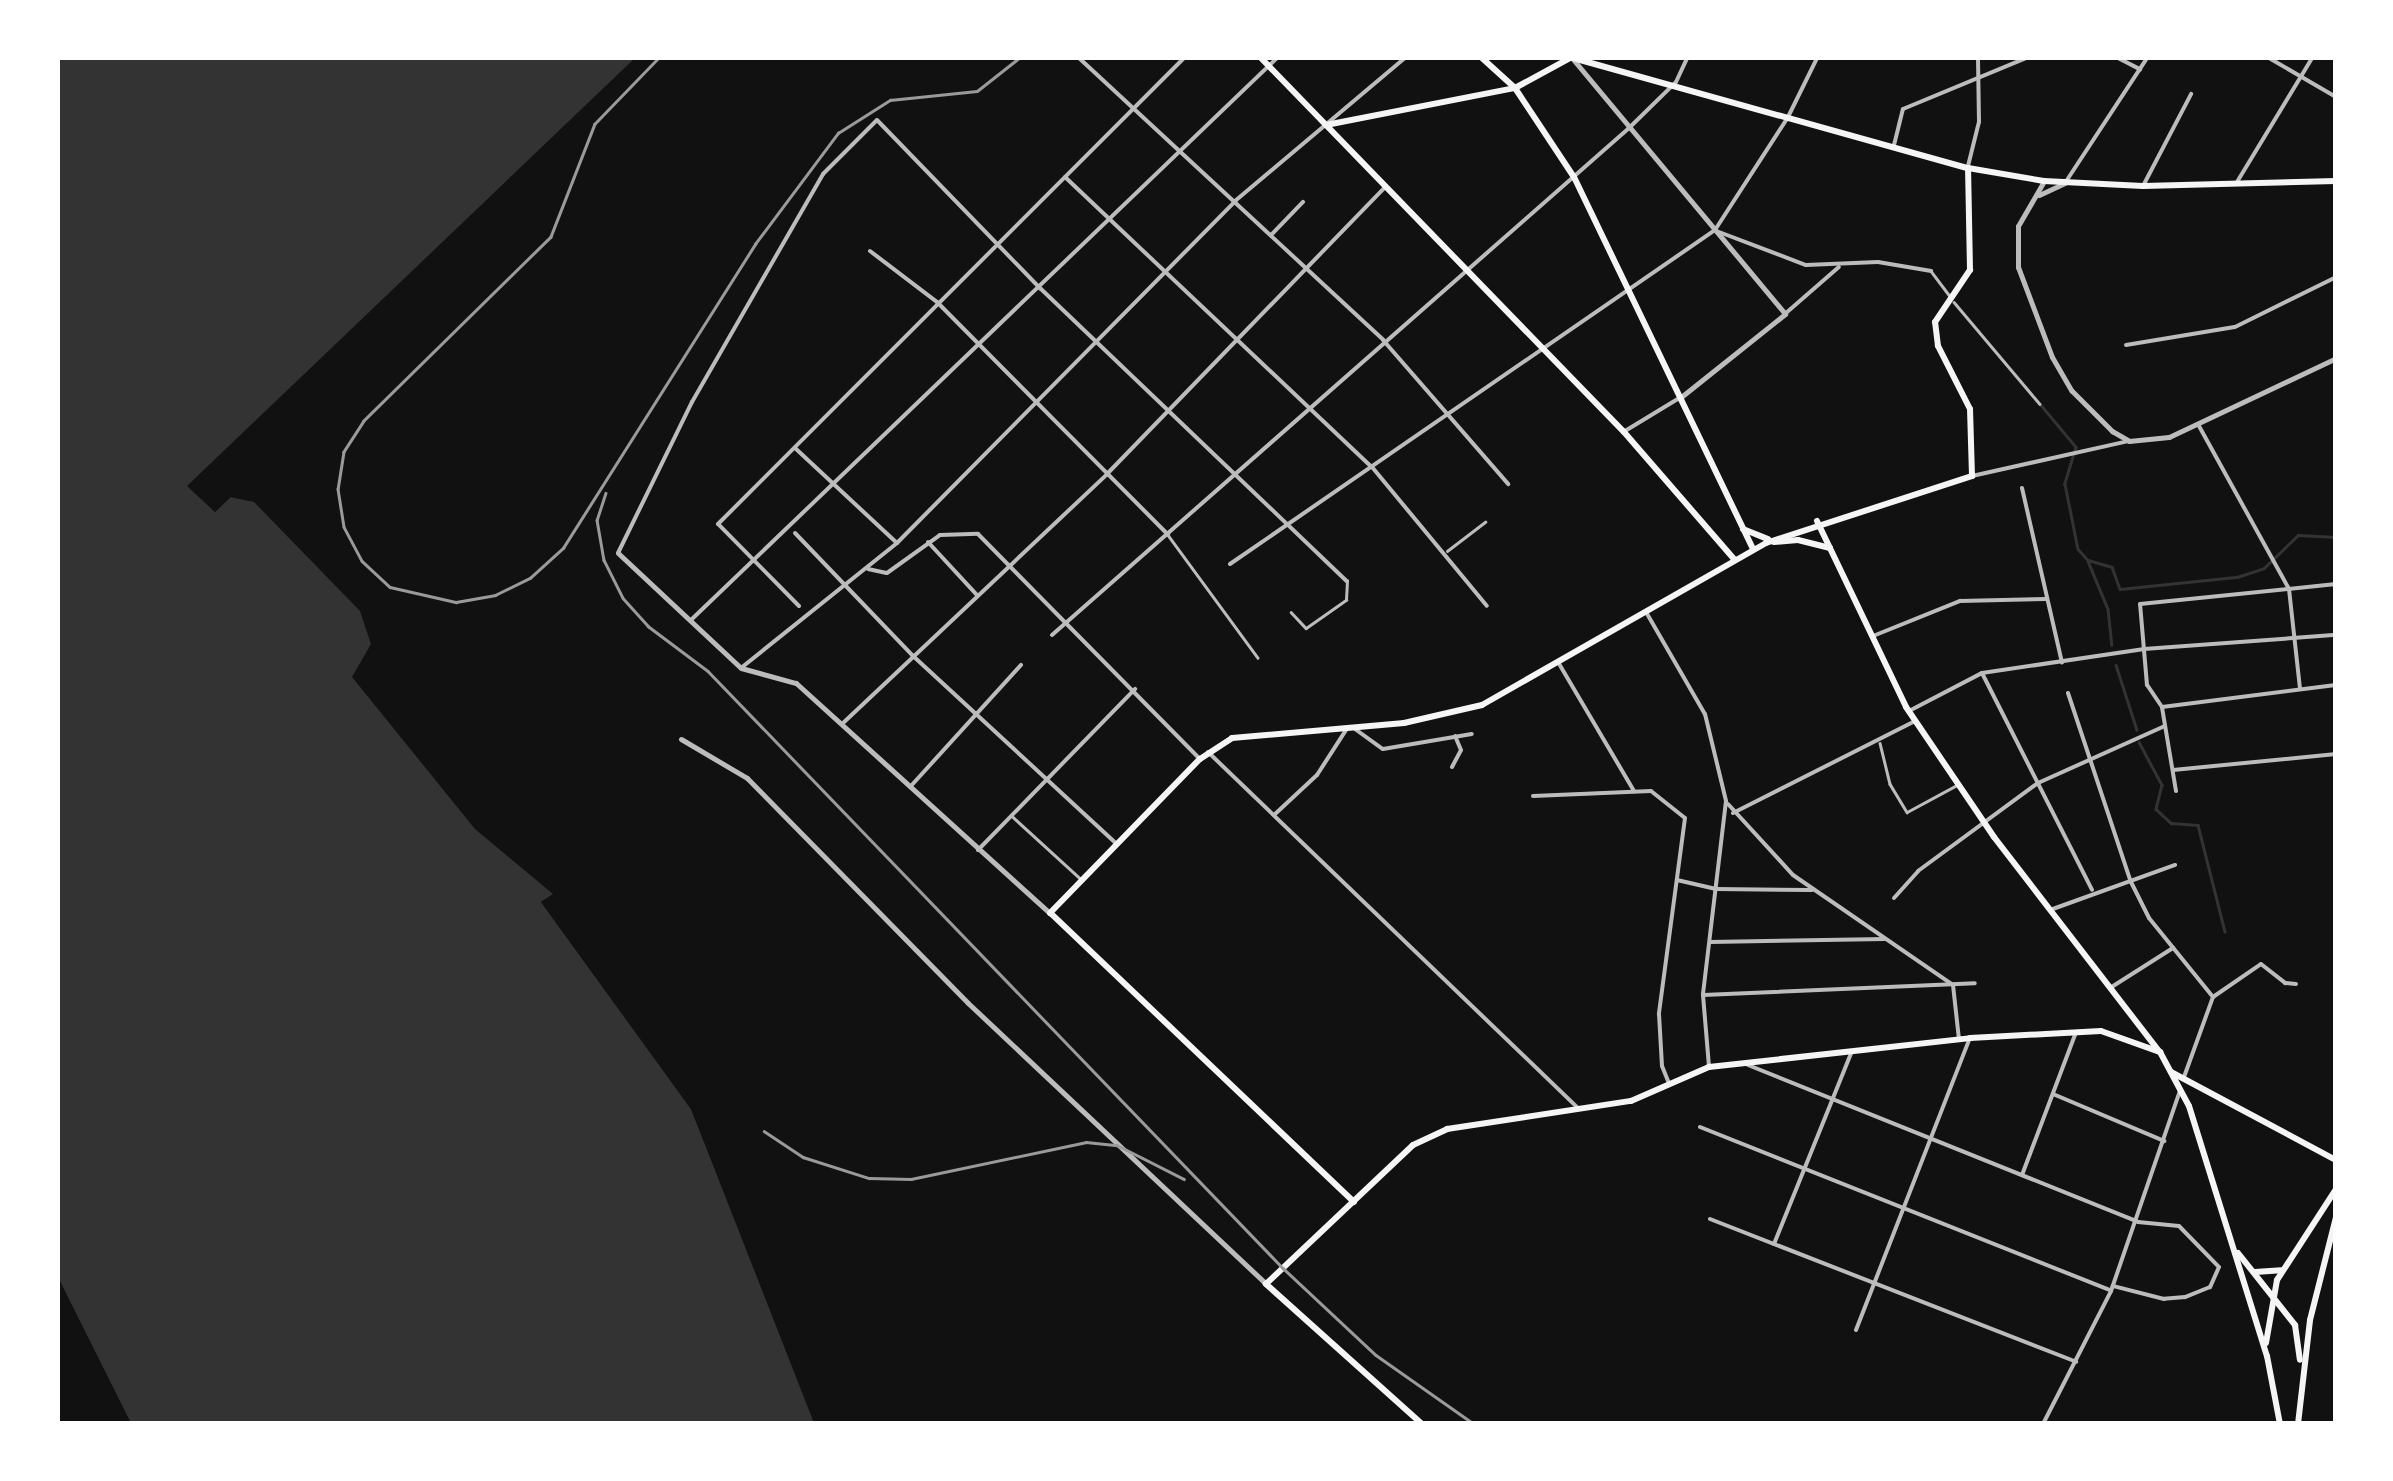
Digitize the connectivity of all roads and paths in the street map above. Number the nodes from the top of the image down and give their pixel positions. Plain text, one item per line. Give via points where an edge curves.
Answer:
1 (1079, 58) edge
2 (1184, 58) edge
3 (1261, 58) edge
4 (1276, 58) edge
5 (1405, 58) edge
6 (1482, 58) edge
7 (1571, 58) edge
8 (1687, 58) edge
9 (1816, 58) edge
10 (1978, 58) edge
11 (2026, 58) edge
12 (2118, 58) edge
13 (2147, 58) edge
14 (2269, 58) edge
15 (2312, 58) edge
16 (1269, 66) junction
17 (2141, 69) junction
18 (2301, 76) junction
19 (1978, 78) junction
20 (1676, 82) junction
21 (1514, 88) junction
22 (2190, 94) dead end
23 (2336, 97) edge
24 (1132, 108) junction
25 (1788, 117) junction
26 (1325, 125) junction
27 (1628, 129) junction
28 (1894, 147) junction
29 (1182, 152) junction
30 (1968, 168) junction
31 (1066, 177) junction
32 (1574, 177) junction
33 (2044, 181) junction
34 (2336, 181) edge
35 (2237, 182) junction
36 (2066, 183) junction
37 (1386, 186) junction
38 (2143, 186) junction
39 (2037, 196) junction
40 (1235, 201) junction
41 (1303, 202) dead end
42 (1112, 221) junction
43 (1715, 230) junction
44 (1271, 235) junction
45 (998, 247) junction
46 (870, 251) dead end
47 (1466, 266) junction
48 (1839, 266) junction
49 (1306, 268) junction
50 (1165, 270) junction
51 (1931, 271) joint
52 (2336, 277) edge
53 (1040, 289) junction
54 (1629, 293) junction
55 (937, 302) junction
56 (1786, 314) junction
57 (1095, 340) junction
58 (1238, 340) junction
59 (1384, 340) junction
60 (2126, 345) dead end
61 (980, 347) junction
62 (1544, 348) junction
63 (2336, 358) edge
64 (1680, 397) junction
65 (1035, 401) junction
66 (2040, 404) dead end
67 (1308, 406) junction
68 (1170, 409) junction
69 (1450, 416) junction
70 (2199, 426) junction
71 (1624, 432) junction
72 (2129, 441) junction
73 (795, 448) junction
74 (1372, 467) junction
75 (1236, 472) junction
76 (1107, 474) junction
77 (1972, 476) junction
78 (1508, 484) dead end
79 (838, 485) junction
80 (2022, 488) dead end
81 (1817, 521) junction
82 (1485, 522) dead end
83 (1290, 523) junction
84 (1742, 528) junction
85 (796, 533) dead end
86 (1168, 536) junction
87 (1770, 541) junction
88 (928, 542) junction
89 (897, 543) junction
90 (1753, 549) junction
91 (1831, 549) junction
92 (618, 552) joint
93 (1447, 552) junction
94 (757, 556) junction
95 (1734, 559) junction
96 (1230, 564) dead end
97 (1010, 566) junction
98 (868, 569) junction
99 (1347, 581) joint
100 (2336, 584) edge
101 (845, 588) junction
102 (2289, 589) junction
103 (977, 596) junction
104 (2046, 599) junction
105 (799, 606) dead end
106 (1487, 606) dead end
107 (1645, 610) junction
108 (1292, 612) dead end
109 (692, 618) junction
110 (1066, 621) junction
111 (1052, 635) dead end
112 (2336, 635) edge
113 (1872, 636) junction
114 (2294, 638) junction
115 (2144, 649) junction
116 (912, 654) junction
117 (1258, 658) dead end
118 (1558, 662) junction
119 (2062, 662) junction
120 (1021, 665) dead end
121 (740, 668) junction
122 (1982, 673) junction
123 (2336, 685) edge
124 (2300, 688) junction
125 (1135, 689) junction
126 (2068, 693) dead end
127 (2162, 707) junction
128 (1909, 711) junction
129 (978, 716) junction
130 (1916, 721) junction
131 (842, 724) junction
132 (2165, 726) junction
133 (1351, 730) junction
134 (1472, 734) dead end
135 (1455, 736) junction
136 (681, 739) dead end
137 (1880, 743) junction
138 (1208, 752) junction
139 (2336, 754) edge
140 (1200, 759) junction
141 (2090, 760) junction
142 (1452, 768) dead end
143 (2173, 770) junction
144 (1046, 782) junction
145 (2038, 782) junction
146 (1958, 784) junction
147 (910, 786) junction
148 (2176, 791) dead end
149 (1634, 792) junction
150 (1533, 796) dead end
151 (1726, 801) junction
152 (1733, 812) junction
153 (1274, 815) junction
154 (1012, 816) junction
155 (1984, 822) junction
156 (1117, 844) junction
157 (978, 850) junction
158 (2175, 865) dead end
159 (1082, 880) junction
160 (1677, 880) junction
161 (2131, 882) junction
162 (1716, 889) junction
163 (1814, 890) junction
164 (2092, 890) junction
165 (1894, 898) dead end
166 (2050, 910) junction
167 (1050, 914) junction
168 (1886, 939) junction
169 (1710, 942) junction
170 (2173, 948) junction
171 (1975, 983) dead end
172 (2296, 984) dead end
173 (1954, 985) junction
174 (2110, 988) junction
175 (1703, 995) junction
176 (2213, 997) junction
177 (2077, 1030) junction
178 (1970, 1038) junction
179 (1959, 1039) junction
180 (1852, 1050) junction
181 (2160, 1052) junction
182 (1739, 1062) junction
183 (1709, 1066) junction
184 (2171, 1072) junction
185 (2184, 1078) junction
186 (1669, 1083) junction
187 (2180, 1090) junction
188 (2053, 1094) junction
189 (1832, 1099) junction
190 (1579, 1109) junction
191 (1700, 1127) dead end
192 (1931, 1138) junction
193 (2164, 1140) junction
194 (2336, 1160) edge
195 (1804, 1169) junction
196 (2022, 1175) junction
197 (2336, 1188) edge
198 (1354, 1202) junction
199 (1904, 1208) junction
200 (2336, 1217) edge
201 (1710, 1218) dead end
202 (2138, 1222) junction
203 (1774, 1244) junction
204 (2236, 1250) junction
205 (2282, 1269) junction
206 (2252, 1270) junction
207 (1874, 1283) junction
208 (1266, 1284) junction
209 (2112, 1288) junction
210 (2272, 1295) junction
211 (1856, 1330) dead end
212 (2268, 1356) junction
213 (2076, 1362) junction
214 (2301, 1372) junction
215 (1422, 1424) edge
216 (2043, 1424) edge
217 (2280, 1424) edge
218 (2298, 1424) edge

1 - 24 street
2 - 24 street
3 - 16 main road
4 - 16 street
5 - 26 street
6 - 21 main road
7 - 20 main road
7 - 21 main road
7 - 27 street
8 - 20 street
9 - 25 street
10 - 19 street
11 - 19 street
12 - 17 street
13 - 17 street
14 - 18 street
15 - 18 street
16 - 26 main road
16 - 29 street
17 - 36 street
18 - 23 street
18 - 35 street
19 - 28 street via 1903,109
19 - 30 street via 1979,122
20 - 25 main road
20 - 27 street
21 - 26 main road
21 - 32 main road
22 - 38 street
24 - 29 street
24 - 31 street
25 - 28 main road
25 - 43 street
26 - 37 main road
26 - 40 street
27 - 32 street
27 - 43 street
28 - 30 main road
29 - 40 street
29 - 42 street
30 - 33 main road
30 - 77 main road via 1972,256 1936,322 1938,346 1970,409
31 - 42 street
31 - 45 street
32 - 47 street
32 - 54 main road
33 - 36 main road
33 - 39 street
34 - 35 main road
35 - 38 main road
36 - 38 main road
36 - 39 street
37 - 47 main road
37 - 49 street
39 - 72 street via 2016,241 2027,294 2072,391
40 - 44 street
40 - 50 street
41 - 44 street
42 - 50 street
42 - 53 street
43 - 48 street via 1788,261
43 - 54 street
43 - 56 street
44 - 49 street
45 - 53 street
45 - 55 street
45 - 92 street via 877,120 822,174 692,402
46 - 55 street
47 - 59 street
47 - 62 main road
48 - 51 street via 1878,262
48 - 56 street
49 - 58 street
49 - 59 street
50 - 57 street
50 - 58 street
51 - 66 lane
52 - 60 street via 2235,326
53 - 57 street
53 - 61 street
54 - 62 street
54 - 64 main road
55 - 61 street
55 - 73 street
56 - 64 street
57 - 65 street
57 - 68 street
58 - 67 street
58 - 68 street
59 - 67 street
59 - 69 street
61 - 65 street
61 - 79 street
62 - 69 street
62 - 71 main road
63 - 70 street
64 - 71 street
64 - 84 main road
65 - 76 street
65 - 89 street
67 - 74 street
67 - 75 street
68 - 75 street
68 - 76 street
69 - 74 street
69 - 78 street
70 - 72 street via 2168,438
70 - 102 street
71 - 95 main road
72 - 77 street
73 - 79 street
73 - 94 street via 718,524
74 - 83 street
74 - 93 street
75 - 83 street
75 - 86 street
76 - 86 street
76 - 97 street
77 - 81 main road
79 - 89 street
79 - 94 street
80 - 104 street
81 - 87 main road
81 - 91 main road
82 - 93 lane
83 - 96 street
83 - 99 street
84 - 87 main road
84 - 90 main road
85 - 101 street
86 - 110 street
86 - 117 lane
87 - 90 main road
87 - 91 main road
88 - 97 street via 960,531 978,534
88 - 98 street via 887,573
88 - 103 street
89 - 98 street
90 - 95 main road
91 - 113 main road
92 - 109 street
93 - 106 street
94 - 105 street
94 - 109 street
95 - 107 main road
97 - 103 street
97 - 110 street
98 - 101 street
99 - 108 lane via 1346,600 1306,628
100 - 102 street
101 - 116 street
101 - 121 street
102 - 114 street
102 - 115 street via 2140,604
103 - 116 street
104 - 113 street via 1960,602
104 - 119 street
107 - 118 main road
107 - 151 street via 1706,714
109 - 121 street
110 - 111 street
110 - 125 street
112 - 114 street
113 - 128 main road
114 - 115 street
114 - 124 street
115 - 119 street
115 - 127 street via 2146,685
116 - 129 street
116 - 131 street
118 - 133 main road via 1460,713
118 - 149 street
119 - 122 street
120 - 129 street
121 - 131 street via 796,683
122 - 128 street
122 - 145 street
123 - 124 street
124 - 127 street
125 - 140 street
125 - 144 street
126 - 141 street
127 - 132 street
128 - 130 main road
129 - 144 street
129 - 147 street
130 - 137 street
130 - 146 main road
131 - 147 street
132 - 141 street
132 - 143 street
133 - 135 street via 1383,750
133 - 138 main road via 1252,733
133 - 153 street via 1317,775
134 - 135 street
135 - 142 street via 1461,750
136 - 208 street via 747,778 968,1002
137 - 146 lane via 1890,784 1907,812
137 - 152 street
138 - 140 main road
138 - 153 street
139 - 143 street
140 - 156 main road
141 - 145 street
141 - 161 street
143 - 148 street
144 - 154 street
144 - 156 street
145 - 155 street
145 - 164 street
146 - 155 main road
147 - 157 street
149 - 150 street
149 - 160 street via 1660,794 1684,818
151 - 152 street
151 - 162 street
152 - 163 street
153 - 190 street
154 - 157 street
154 - 159 lane
155 - 165 street via 1918,871
155 - 166 main road
156 - 159 main road
157 - 167 street
158 - 161 street
159 - 167 main road
160 - 162 street
160 - 186 street via 1659,1014
161 - 164 street
161 - 170 street
162 - 163 street
162 - 169 street
163 - 168 street
164 - 166 street
166 - 174 main road
167 - 198 main road
168 - 169 street
168 - 173 street
169 - 175 street
170 - 174 street
170 - 176 street
171 - 173 street
172 - 176 street via 2262,964
173 - 175 street
173 - 179 street
174 - 181 main road
175 - 183 street
176 - 185 street
177 - 178 main road
177 - 181 main road via 2126,1036
177 - 188 street
178 - 179 main road
178 - 192 street
179 - 180 main road
180 - 182 main road
180 - 189 street
181 - 184 main road
182 - 183 main road
182 - 189 street
183 - 186 main road
184 - 185 main road
184 - 187 main road
185 - 187 street
185 - 194 main road
186 - 190 main road via 1631,1101
187 - 193 street
187 - 204 main road
188 - 193 street
188 - 196 street
189 - 192 street
189 - 195 street
190 - 198 main road via 1429,1134
191 - 195 street
192 - 196 street
192 - 199 street
193 - 202 street
195 - 199 street
195 - 203 street
196 - 202 street
197 - 205 main road
198 - 208 main road
199 - 207 street
199 - 209 street
200 - 214 main road
201 - 203 street
202 - 209 street
202 - 209 street via 2192,1234 2220,1272 2210,1286 2185,1297
203 - 207 street
204 - 206 main road
204 - 212 main road
205 - 206 main road via 2268,1276
205 - 210 main road
206 - 210 main road
207 - 211 street
207 - 213 street
208 - 215 main road
209 - 213 street
210 - 212 main road
210 - 214 main road via 2295,1325
212 - 217 main road
213 - 216 street
214 - 218 main road

